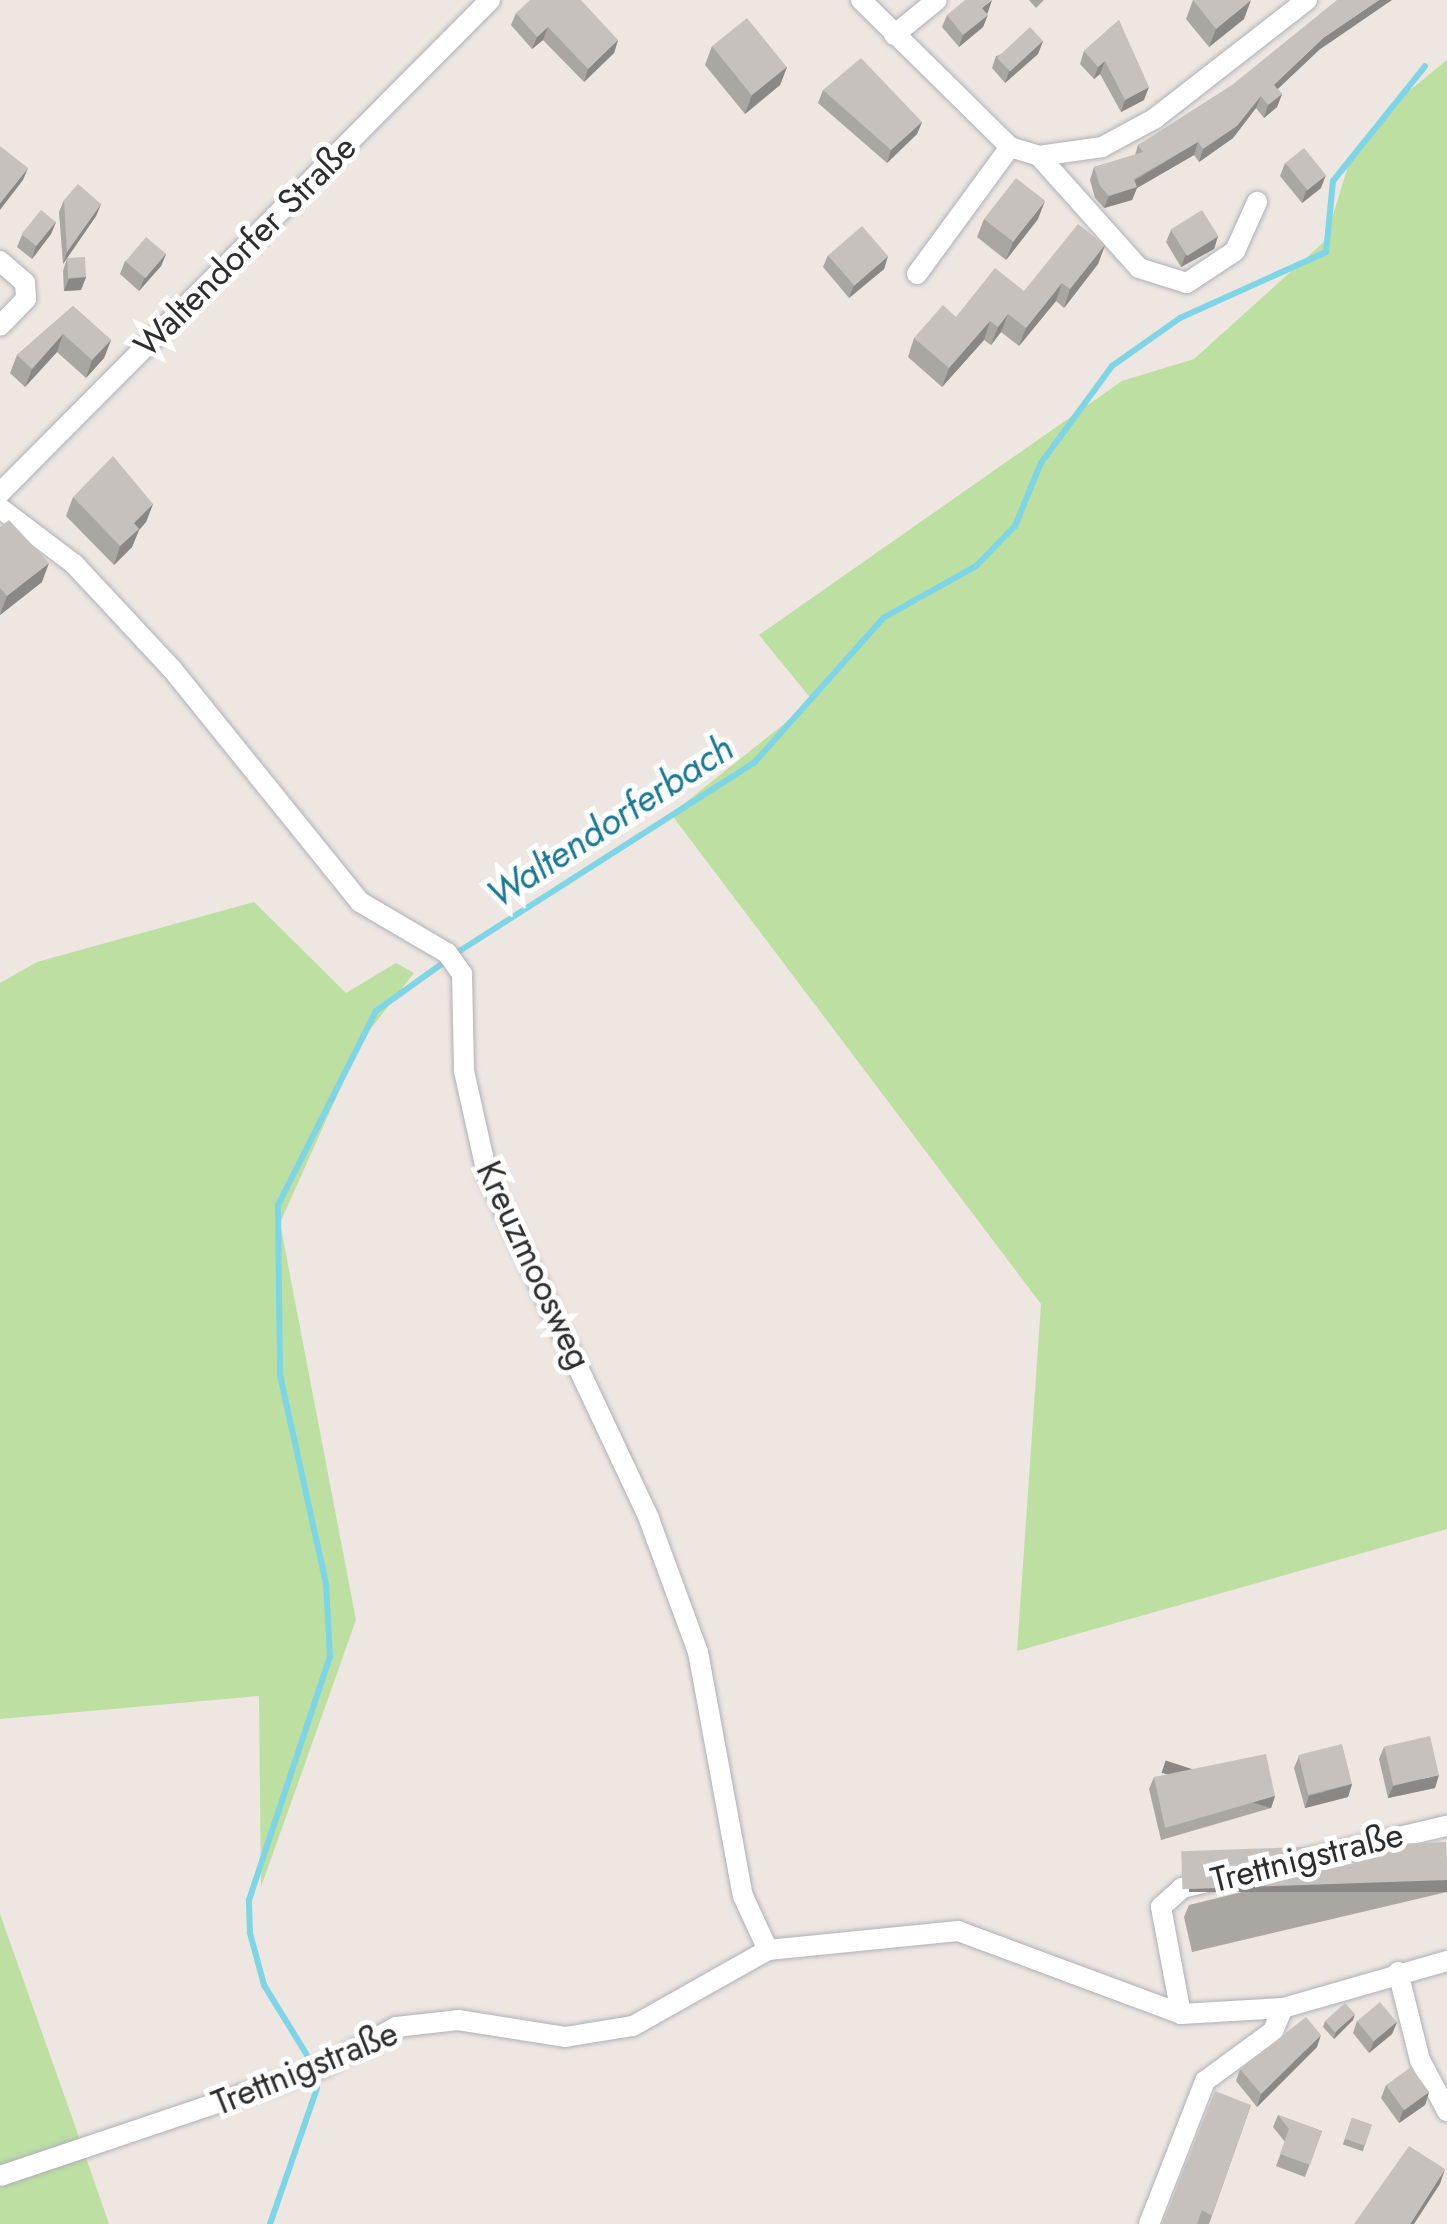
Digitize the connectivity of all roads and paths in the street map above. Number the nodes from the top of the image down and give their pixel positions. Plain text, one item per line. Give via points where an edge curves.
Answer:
1 (490, 0) edge
2 (861, 0) edge
3 (937, 0) edge
4 (1308, 0) edge
5 (894, 35) junction
6 (1010, 147) junction
7 (1038, 156) junction
8 (1256, 202) dead end
9 (0, 261) edge
10 (916, 274) dead end
11 (0, 326) edge
12 (0, 493) edge
13 (0, 508) edge
14 (1447, 1826) edge
15 (768, 1950) junction
16 (1447, 1960) edge
17 (1398, 1972) junction
18 (1283, 2008) junction
19 (1181, 2014) junction
20 (1447, 2111) edge
21 (0, 2176) edge
22 (1149, 2224) edge

1 - 12 street, Waltendorfer Straße
2 - 5 street
3 - 5 street
4 - 7 street via 1154,119 1102,148
5 - 6 street
6 - 7 street
6 - 10 street
7 - 8 street via 1138,268 1187,283 1235,252
9 - 11 street via 26,283 26,299
13 - 15 street, Kreuzmoosweg via 74,564 172,669 360,902 447,953 462,974 464,1071 487,1174 641,1501 698,1652 743,1896
14 - 19 street, Trettnigstraße via 1182,1888 1161,1907
15 - 19 street, Trettnigstraße via 958,1931
15 - 21 street, Trettnigstraße via 633,2026 565,2037 458,2020 396,2028 321,2068
16 - 17 street, Trettnigstraße
17 - 18 street, Trettnigstraße
17 - 20 street via 1420,2060
18 - 19 street, Trettnigstraße
18 - 22 street via 1273,2031 1205,2080

